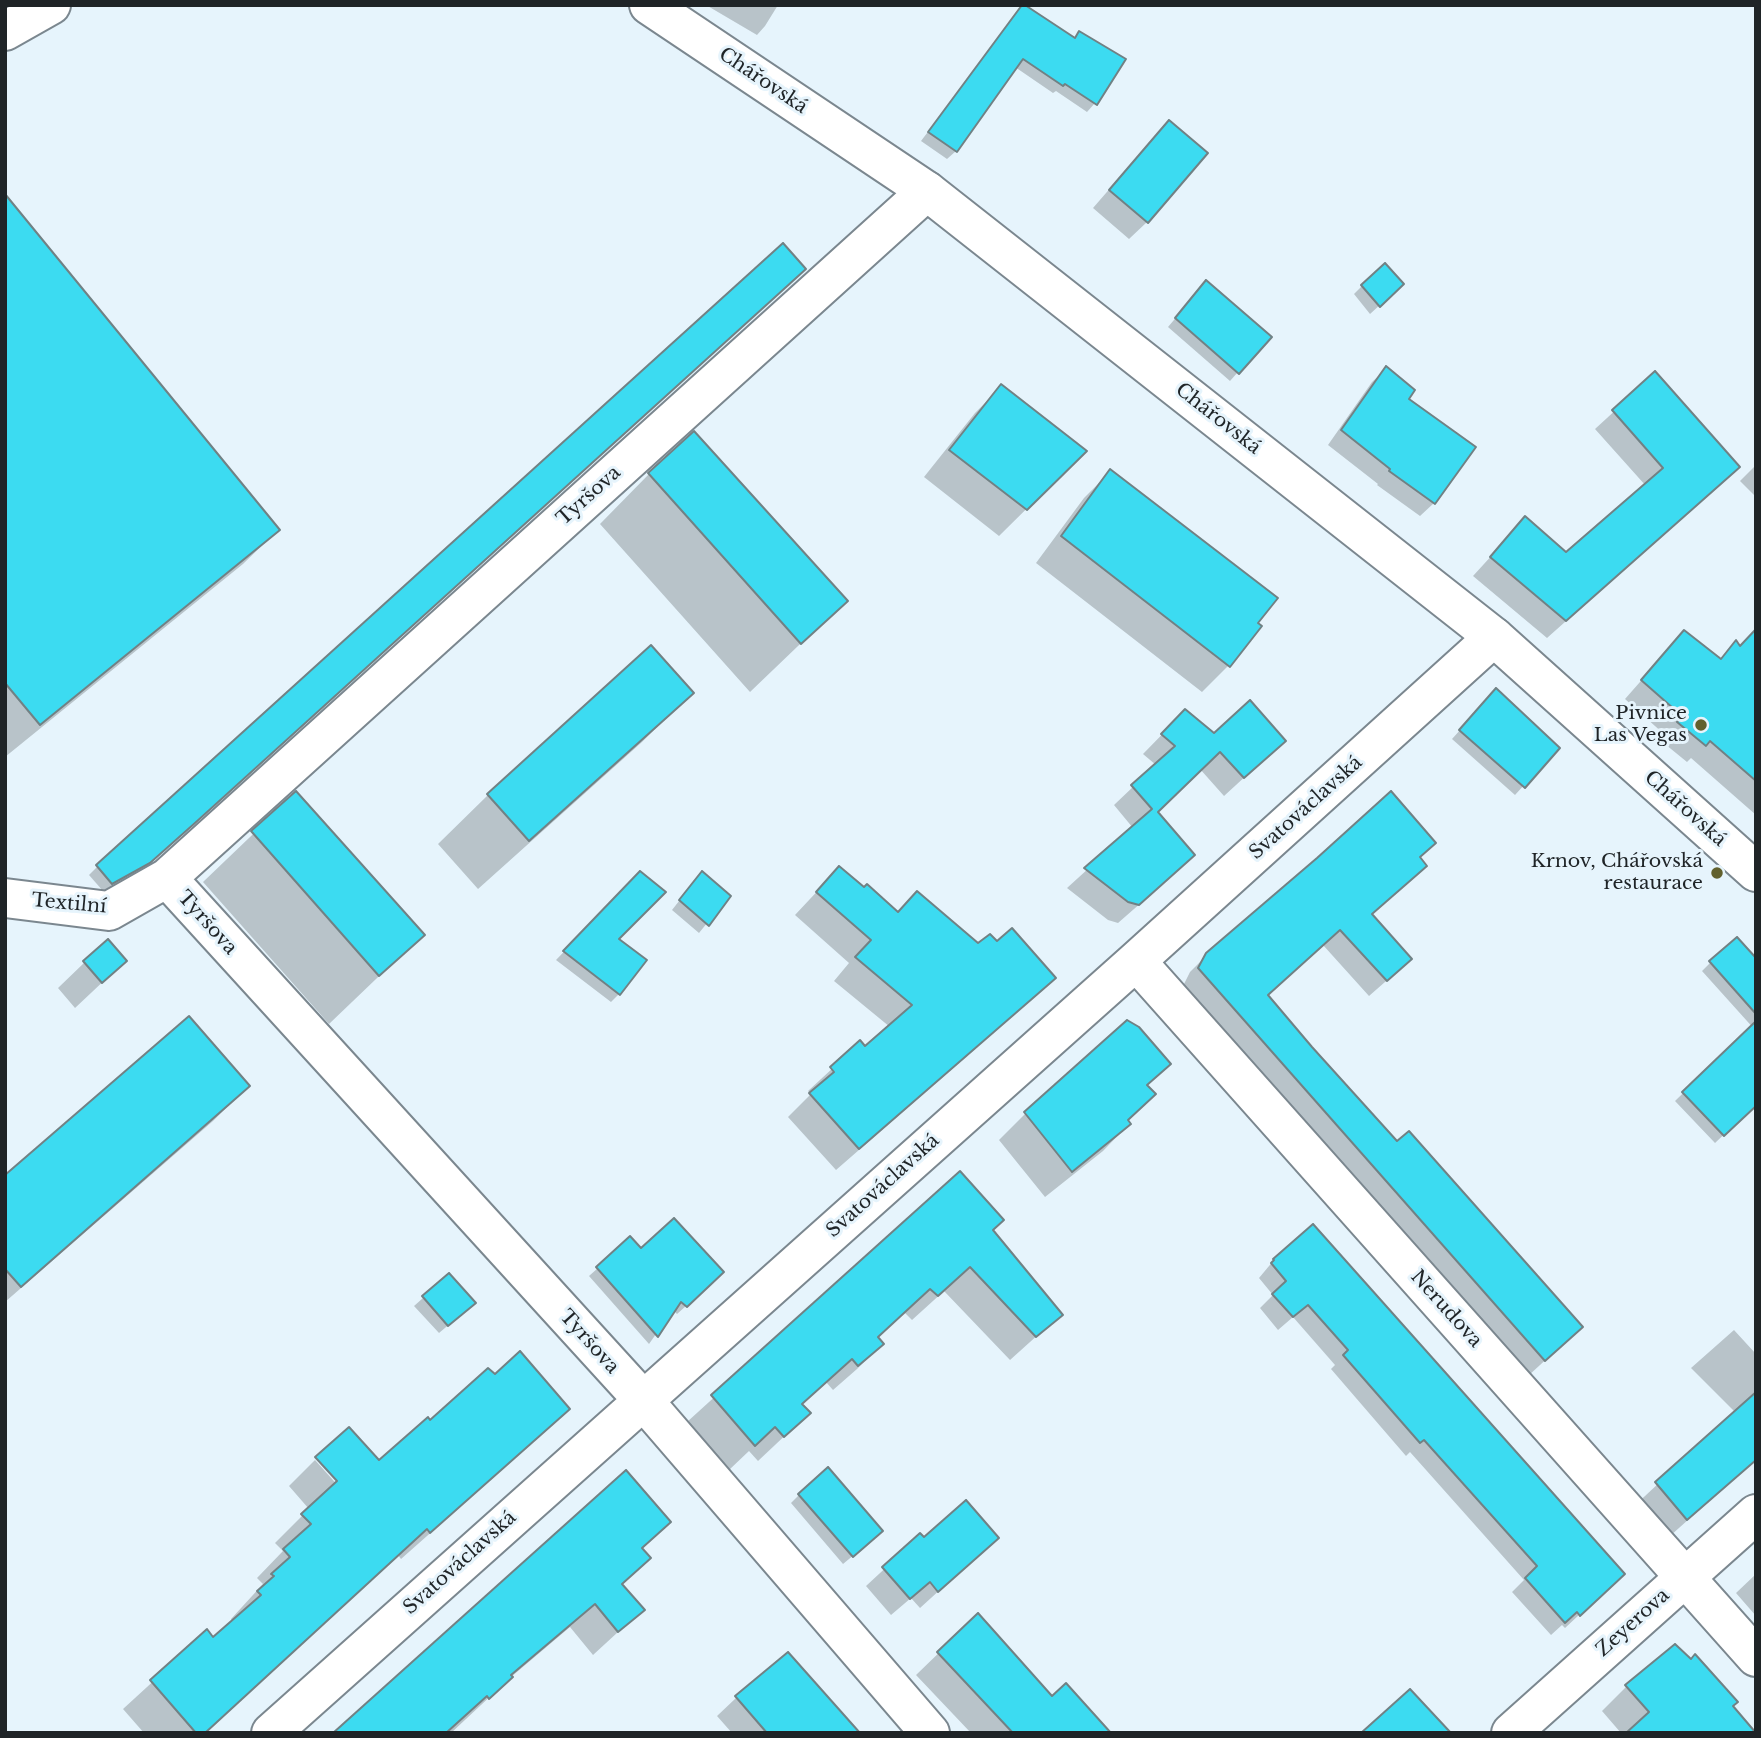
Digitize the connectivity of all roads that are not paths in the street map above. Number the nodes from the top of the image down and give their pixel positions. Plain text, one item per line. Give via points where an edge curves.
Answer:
1 (51, 5) edge
2 (649, 5) edge
3 (5, 31) edge
4 (927, 191) junction
5 (1494, 637) junction
6 (1756, 872) edge
7 (167, 878) junction
8 (5, 898) edge
9 (1136, 961) junction
10 (643, 1400) junction
11 (1756, 1514) edge
12 (1685, 1577) junction
13 (1756, 1657) edge
14 (271, 1733) edge
15 (930, 1733) edge
16 (1511, 1733) edge

1 - 3 street
2 - 4 street, Chářovská
4 - 5 street, Chářovská
4 - 7 street, Tyršova
5 - 6 street, Chářovská
5 - 9 street, Svatováclavská
7 - 8 street, Textilní via 109,911
7 - 10 street, Tyršova
9 - 10 street, Svatováclavská
9 - 12 street, Nerudova
10 - 14 street, Svatováclavská
10 - 15 street, Tyršova
11 - 12 street, Zeyerova
12 - 13 street, Nerudova
12 - 16 street, Zeyerova

